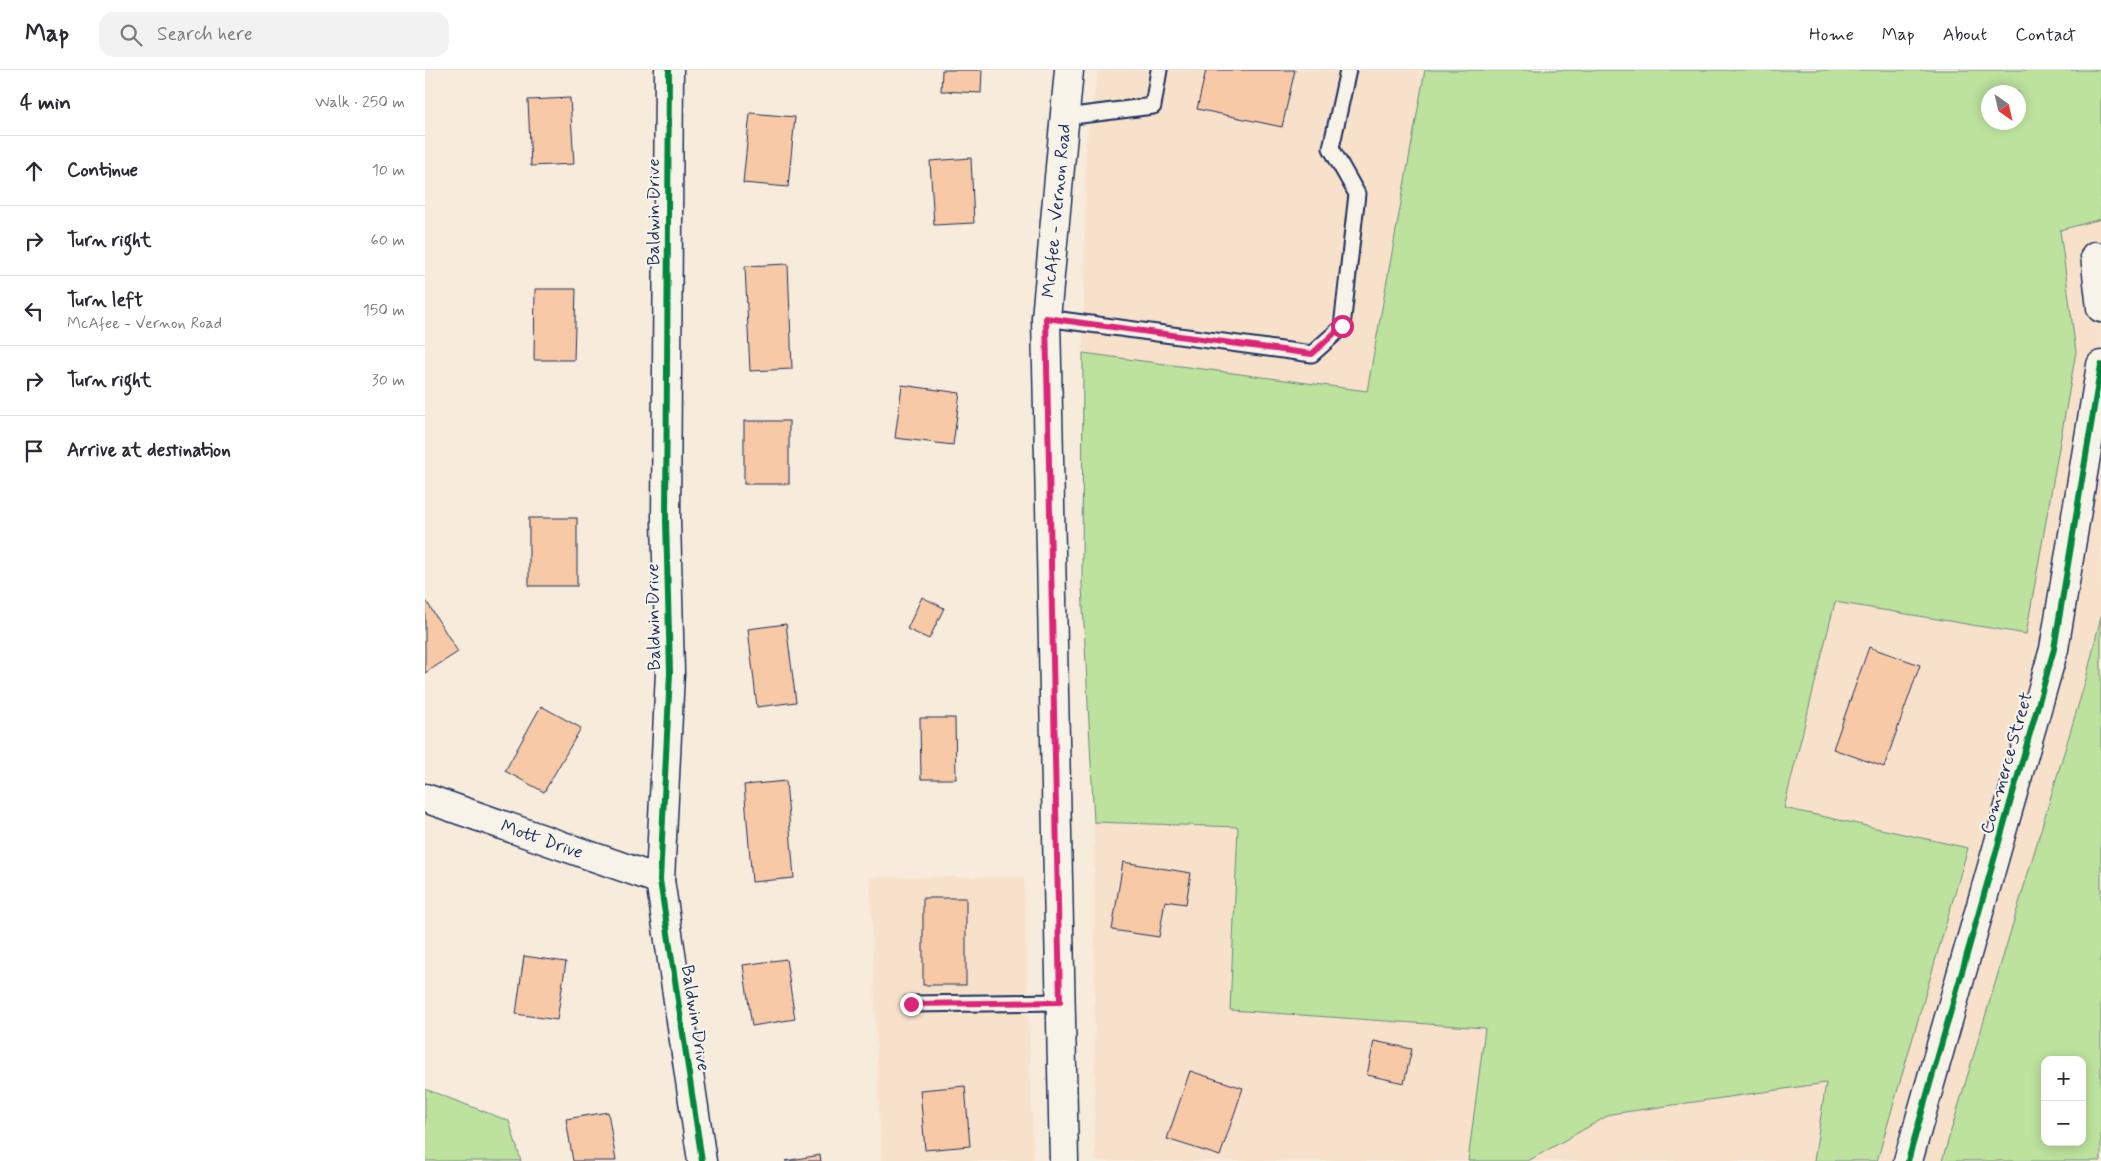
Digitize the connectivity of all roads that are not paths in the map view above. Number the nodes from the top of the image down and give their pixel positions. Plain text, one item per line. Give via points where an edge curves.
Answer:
1 (669, 70) edge
2 (1069, 70) edge
3 (1159, 70) edge
4 (1348, 70) edge
5 (1065, 117) junction
6 (2095, 256) dead end
7 (2101, 308) edge
8 (1046, 318) junction
9 (2101, 366) edge
10 (425, 798) edge
11 (660, 880) junction
12 (1060, 1002) junction
13 (911, 1004) dead end
14 (702, 1161) edge
15 (1063, 1161) edge
16 (1908, 1161) edge

1 - 11 street, Baldwin Drive via 666,520 670,673
2 - 5 street, McAfee - Vernon Road
3 - 5 lane via 1153,106
4 - 8 lane via 1331,148 1357,194 1342,326 1312,354
5 - 8 street, McAfee - Vernon Road
6 - 7 street
8 - 12 street, McAfee - Vernon Road
9 - 16 street, Commerce Street via 2054,649
10 - 11 street, Mott Drive
11 - 14 street, Baldwin Drive
12 - 13 lane
12 - 15 street, McAfee - Vernon Road

